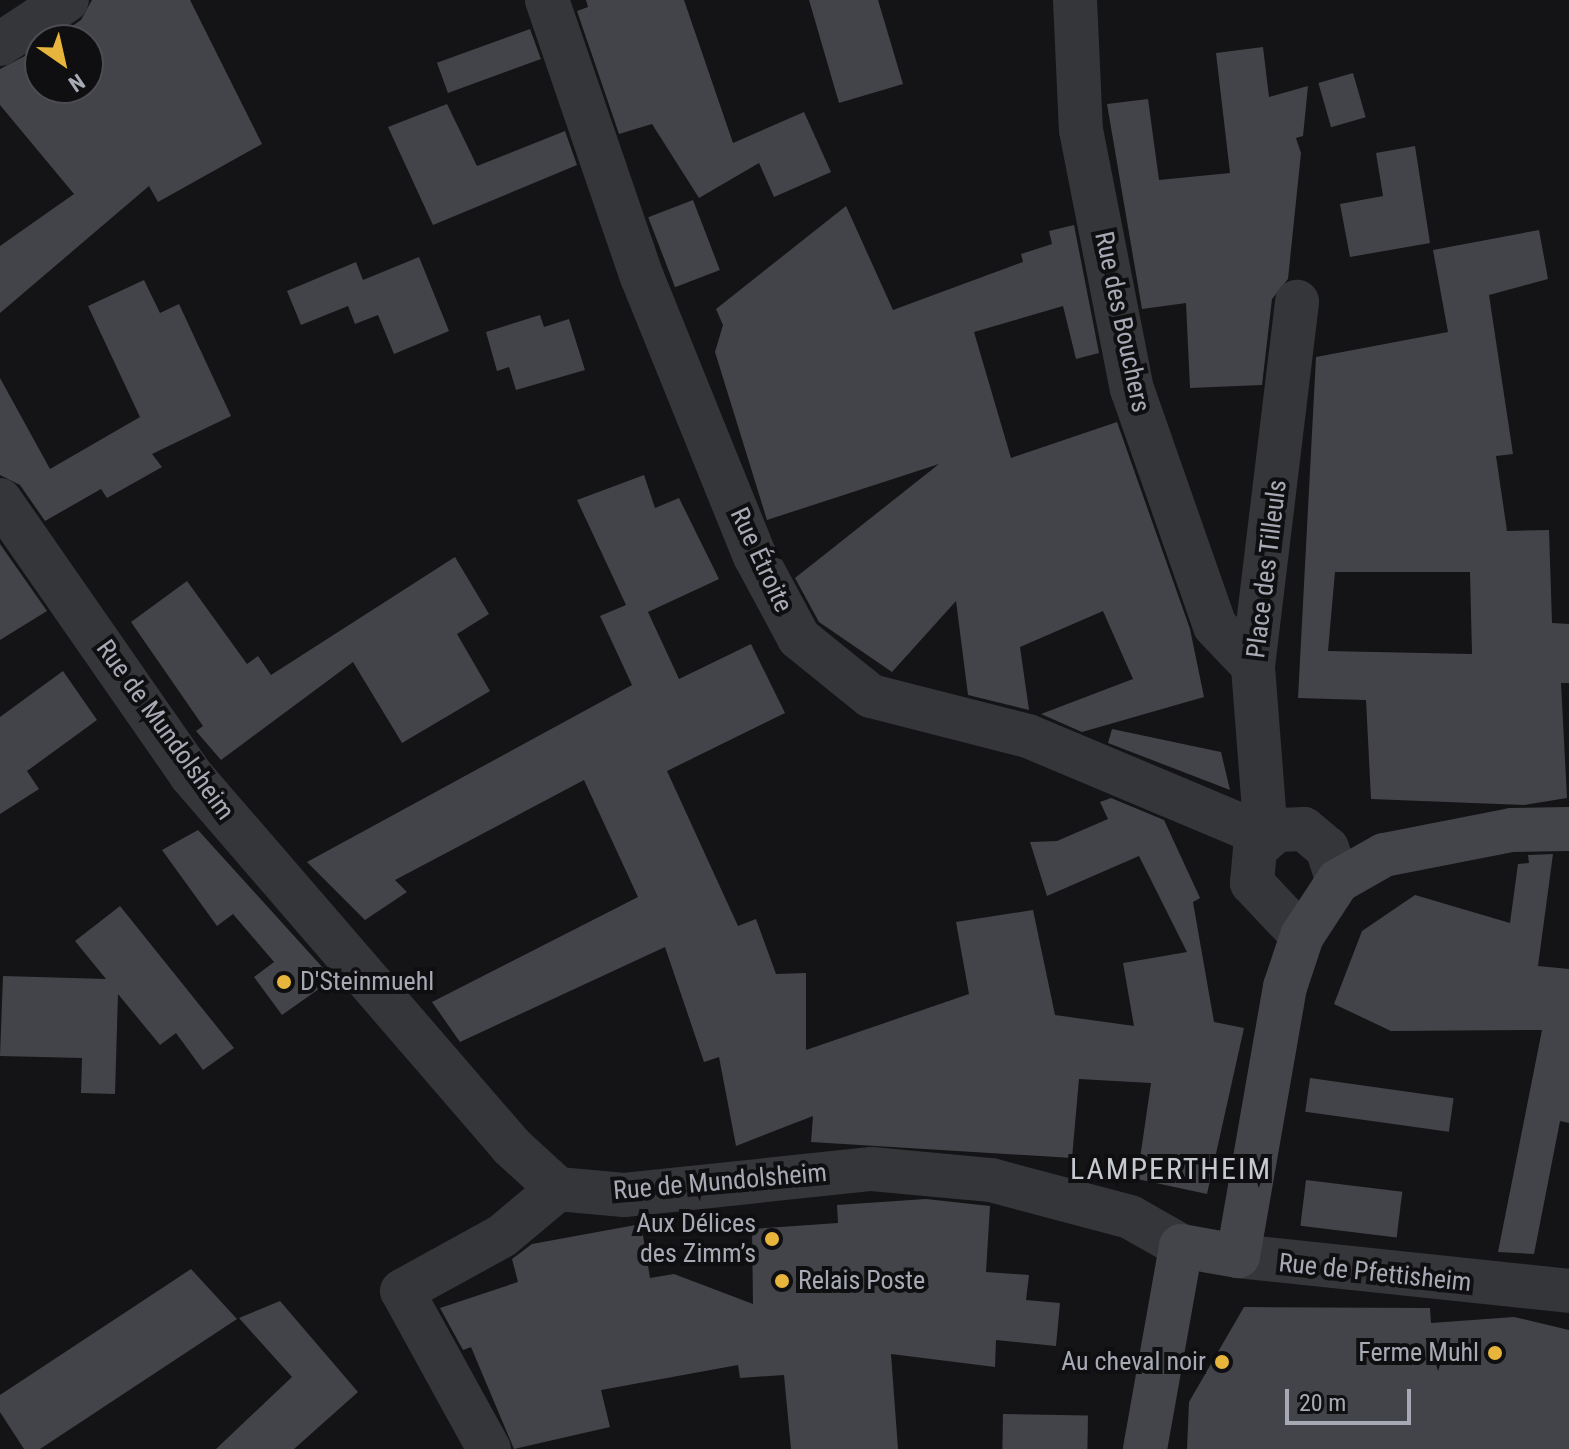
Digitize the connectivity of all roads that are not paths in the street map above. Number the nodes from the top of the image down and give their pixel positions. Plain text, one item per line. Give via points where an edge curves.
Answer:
1 (67, 0) edge
2 (547, 0) edge
3 (1075, 0) edge
4 (0, 44) edge
5 (1297, 302) dead end
6 (0, 500) edge
7 (1253, 666) junction
8 (1569, 829) edge
9 (1266, 836) junction
10 (1338, 881) junction
11 (1302, 936) junction
12 (558, 1189) junction
13 (1181, 1246) junction
14 (1238, 1256) junction
15 (1569, 1291) edge
16 (489, 1449) edge
17 (1145, 1449) edge

1 - 4 street
2 - 9 street, Rue Étroite via 642,277 755,556 799,638 871,696 1028,736
3 - 7 street, Rue des Bouchers via 1081,130 1132,389 1215,626
5 - 7 street, Place des Tilleuls
6 - 12 street, Rue de Mundolsheim via 191,775 511,1146
7 - 9 street, Place des Tilleuls
8 - 10 main road via 1512,830 1384,855
9 - 10 street via 1290,827 1316,835
9 - 11 street, Place des Tilleuls via 1250,865 1252,883
10 - 11 main road
11 - 14 main road via 1285,987
12 - 13 street, Rue de Mundolsheim via 624,1195 872,1169 991,1180 1130,1217
12 - 16 street via 502,1236 402,1291
13 - 14 main road, Rue de Pfettisheim
13 - 17 main road
14 - 15 street, Rue de Pfettisheim

